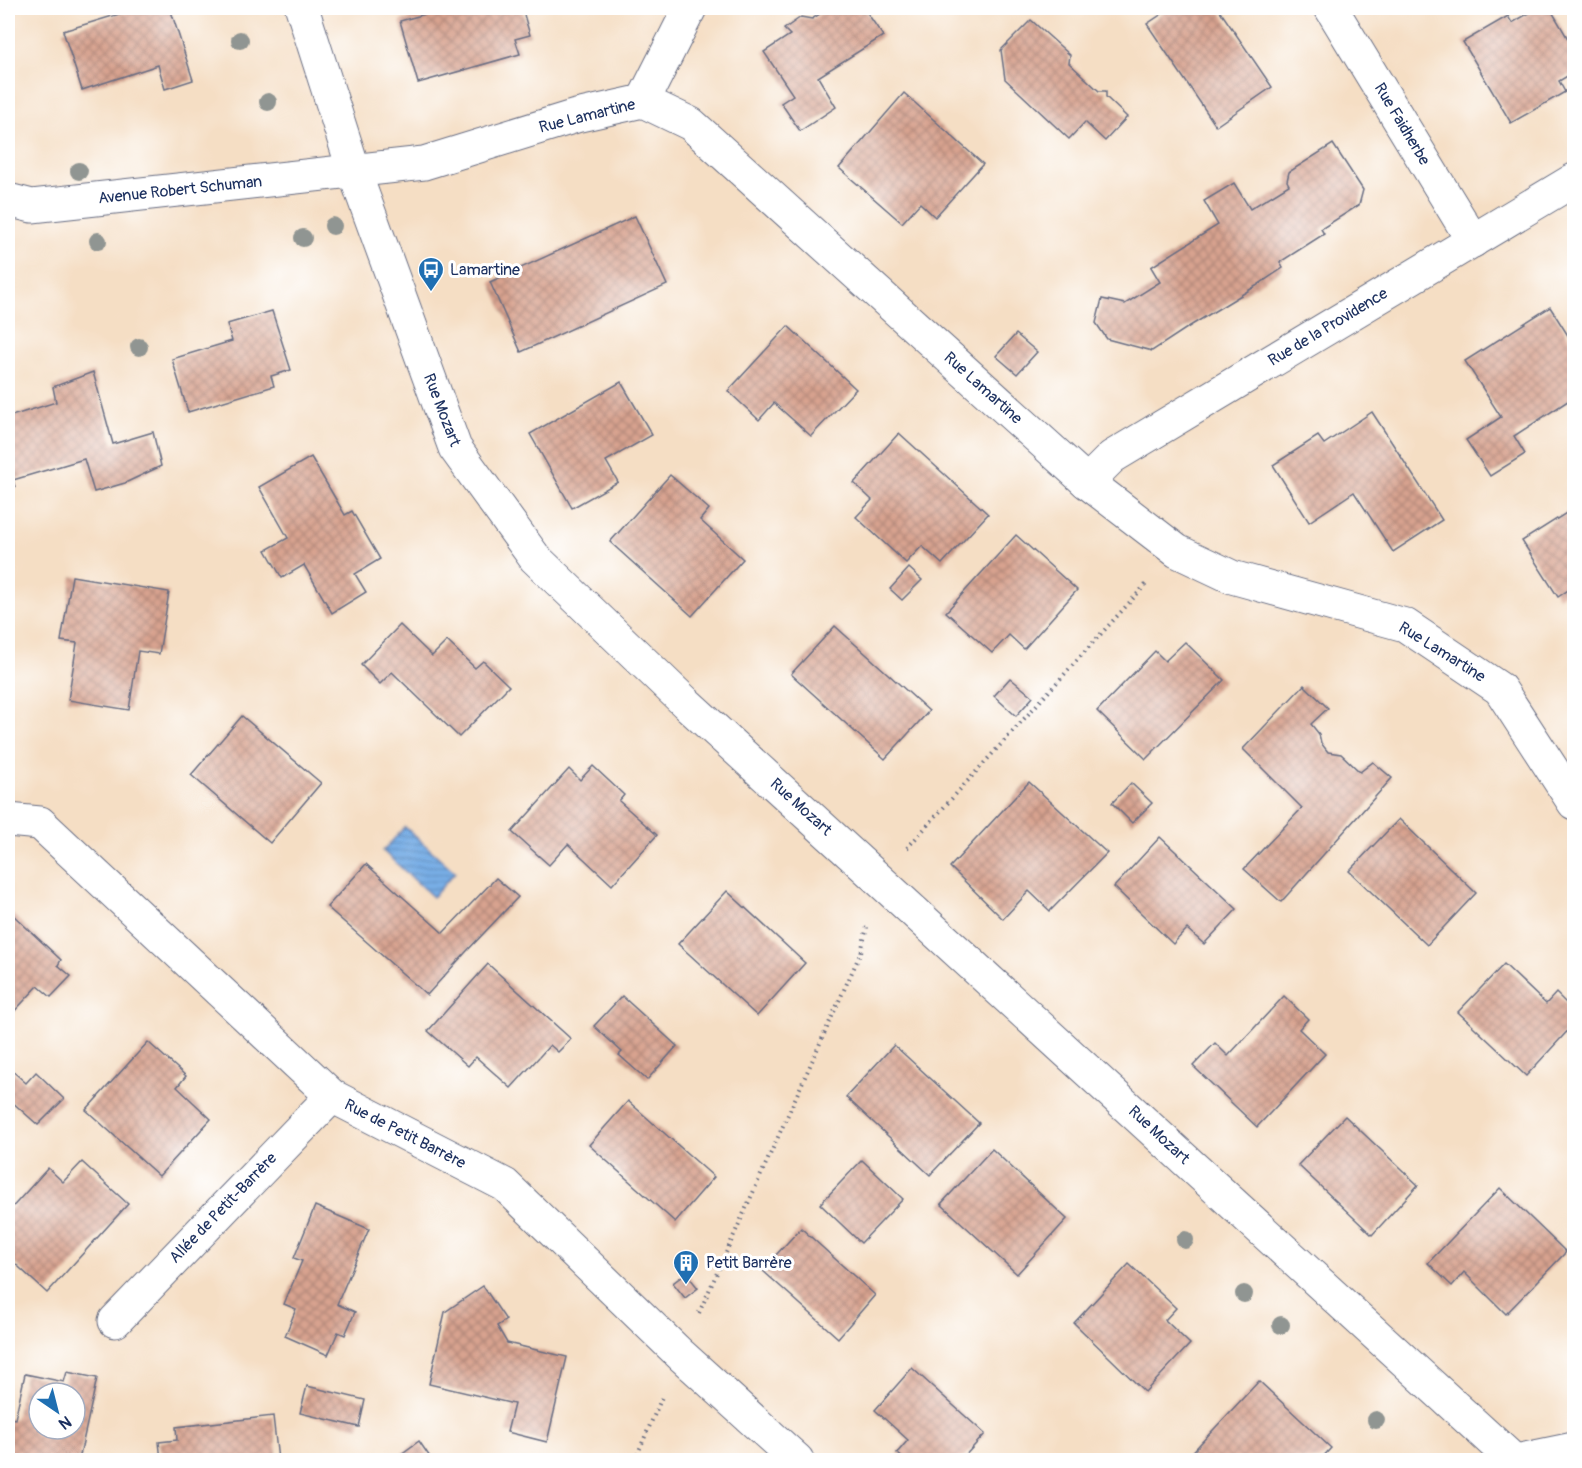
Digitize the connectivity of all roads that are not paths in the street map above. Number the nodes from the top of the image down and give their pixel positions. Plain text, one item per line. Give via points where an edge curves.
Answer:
1 (302, 8) edge
2 (690, 8) edge
3 (1331, 8) edge
4 (643, 101) junction
5 (354, 171) junction
6 (1575, 180) edge
7 (8, 200) edge
8 (1473, 241) junction
9 (1087, 482) junction
10 (1575, 803) edge
11 (8, 820) edge
12 (332, 1096) junction
13 (115, 1321) dead end
14 (1575, 1449) edge
15 (797, 1461) edge
16 (1513, 1461) edge
17 (1521, 1461) edge

1 - 5 street, Rue Mozart
2 - 4 street
3 - 8 street, Rue Faidherbe
4 - 5 street, Rue Lamartine via 576,116 424,163
4 - 9 street, Rue Lamartine via 691,124
5 - 7 street, Avenue Robert Schuman via 32,206
5 - 16 street, Rue Mozart via 455,448 535,558 686,703
6 - 8 street, Rue de la Providence
8 - 9 street, Rue de la Providence via 1112,457
9 - 10 street, Rue Lamartine via 1177,551 1232,577 1405,625 1500,689
11 - 12 street, Rue de Petit Barrère via 40,824
12 - 13 street, Allée de Petit-Barrère
12 - 15 street, Rue de Petit Barrère via 505,1185
14 - 17 street

